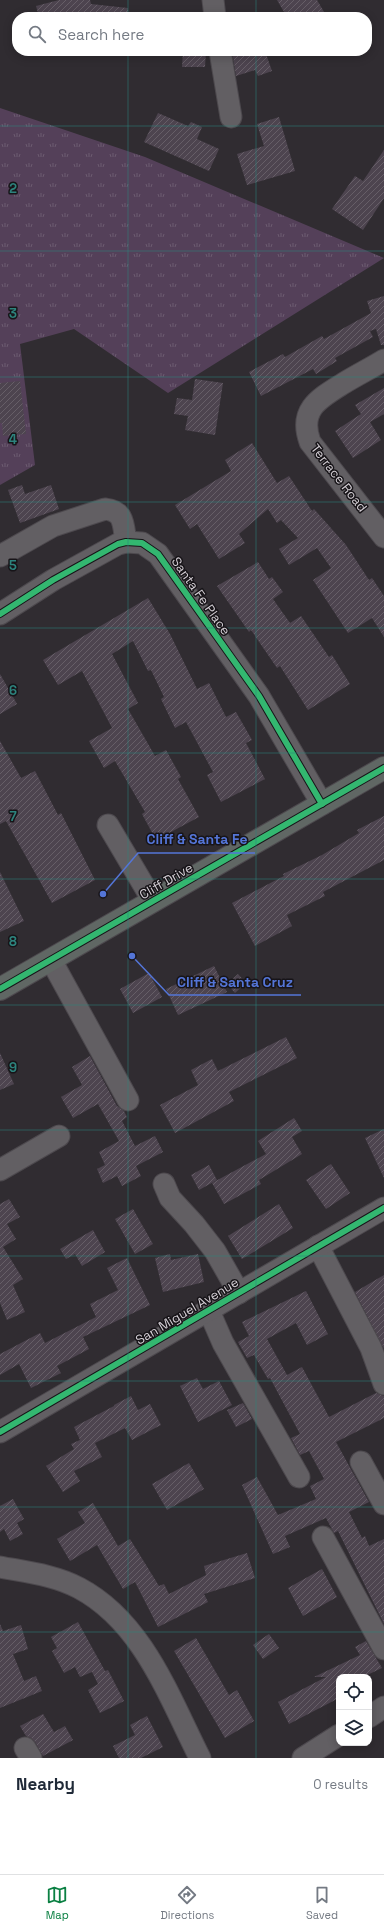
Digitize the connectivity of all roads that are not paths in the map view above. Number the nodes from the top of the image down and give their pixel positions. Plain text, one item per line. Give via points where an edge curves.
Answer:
1 (213, 0) edge
2 (214, 12) edge
3 (221, 56) edge
4 (231, 117) dead end
5 (384, 360) edge
6 (384, 537) edge
7 (126, 542) junction
8 (0, 556) edge
9 (2, 621) edge
10 (384, 768) edge
11 (322, 804) junction
12 (108, 825) dead end
13 (154, 901) junction
14 (51, 960) junction
15 (0, 989) edge
16 (128, 1100) dead end
17 (59, 1136) dead end
18 (0, 1170) edge
19 (164, 1184) dead end
20 (384, 1208) edge
21 (318, 1246) junction
22 (239, 1293) junction
23 (209, 1311) junction
24 (384, 1384) edge
25 (0, 1432) edge
26 (361, 1462) dead end
27 (299, 1477) dead end
28 (384, 1504) edge
29 (323, 1537) dead end
30 (0, 1567) edge
31 (384, 1649) edge
32 (384, 1707) edge
33 (372, 1715) edge
34 (336, 1737) edge
35 (200, 1758) edge
36 (303, 1758) edge

1 - 2 street
3 - 4 street
5 - 6 street, Terrace Road via 318,400 308,415 306,424 310,442
7 - 8 street via 120,515 114,510 105,509 53,526
7 - 9 street via 53,580
7 - 11 street, Santa Fe Place via 142,543 158,554 259,696
10 - 11 main road, Cliff Drive
11 - 13 main road, Cliff Drive
12 - 13 street
13 - 14 main road, Cliff Drive
14 - 15 main road, Cliff Drive
14 - 16 street
17 - 18 street
19 - 22 street via 170,1198 215,1251
20 - 21 street, San Miguel Avenue
21 - 22 street, San Miguel Avenue
21 - 24 street via 371,1348
22 - 23 street, San Miguel Avenue
23 - 25 street, San Miguel Avenue
23 - 27 street via 224,1343
26 - 28 street
29 - 31 street
30 - 35 street via 72,1585 118,1617 151,1660
32 - 33 street
34 - 36 street

